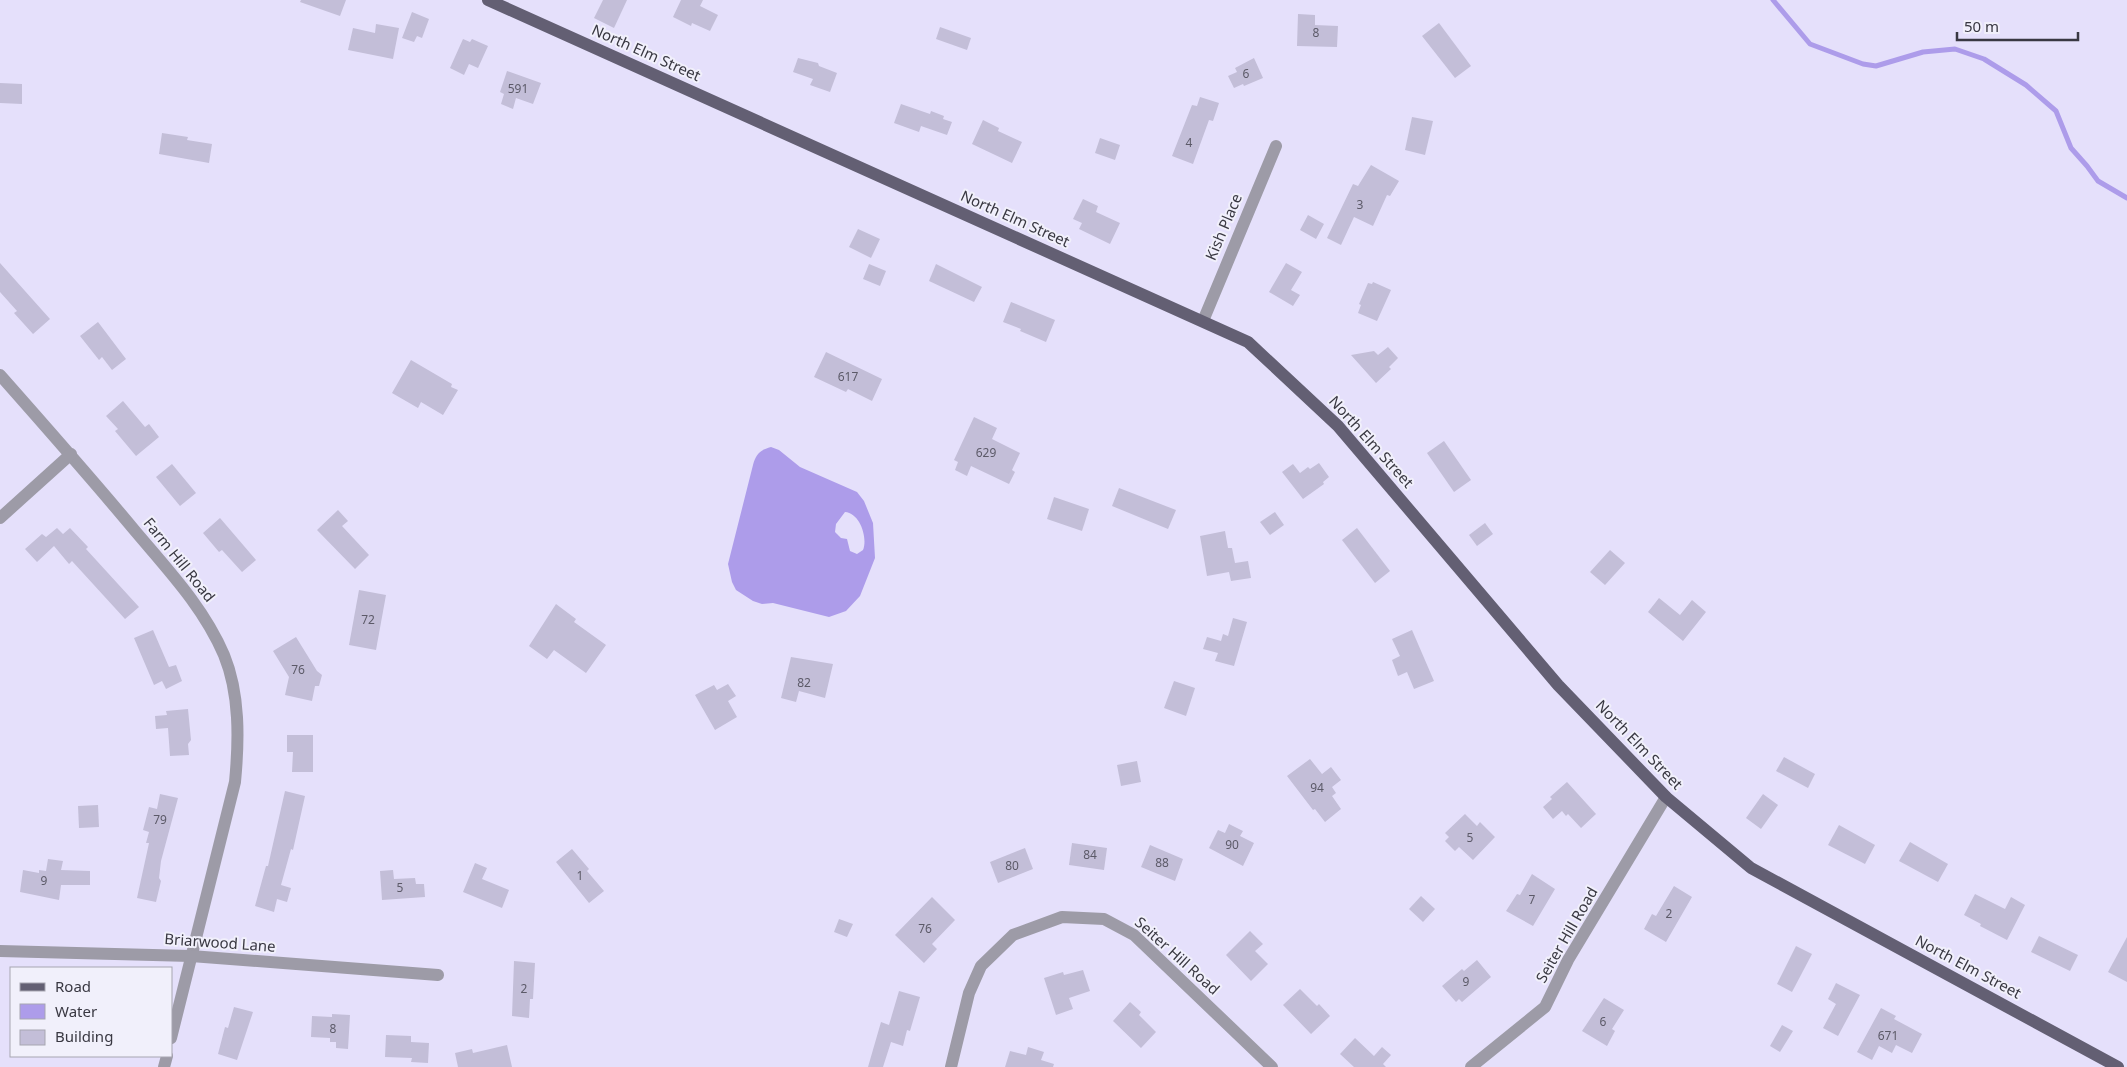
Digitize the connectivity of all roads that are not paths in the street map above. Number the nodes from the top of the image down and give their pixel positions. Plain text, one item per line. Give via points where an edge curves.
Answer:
1 (488, 0) edge
2 (1276, 146) dead end
3 (1203, 321) junction
4 (0, 375) edge
5 (71, 454) junction
6 (0, 518) edge
7 (1666, 797) junction
8 (0, 951) edge
9 (191, 956) junction
10 (438, 976) dead end
11 (172, 1034) edge
12 (951, 1067) edge
13 (1272, 1067) edge
14 (1471, 1067) edge
15 (2118, 1067) edge

1 - 3 main road, North Elm Street
2 - 3 street, Kish Place
3 - 7 main road, North Elm Street via 1248,342 1338,426 1558,684
4 - 5 street, Farm Hill Road
5 - 6 street
5 - 9 street, Farm Hill Road via 196,604 224,656 234,695 239,740 235,782
7 - 14 street, Seiter Hill Road via 1568,960 1545,1007
7 - 15 main road, North Elm Street via 1751,868
8 - 9 street, Briarwood Lane
9 - 10 street, Briarwood Lane
9 - 11 street, Farm Hill Road
12 - 13 street, Seiter Hill Road via 969,993 981,966 1013,935 1062,917 1104,918 1134,935

